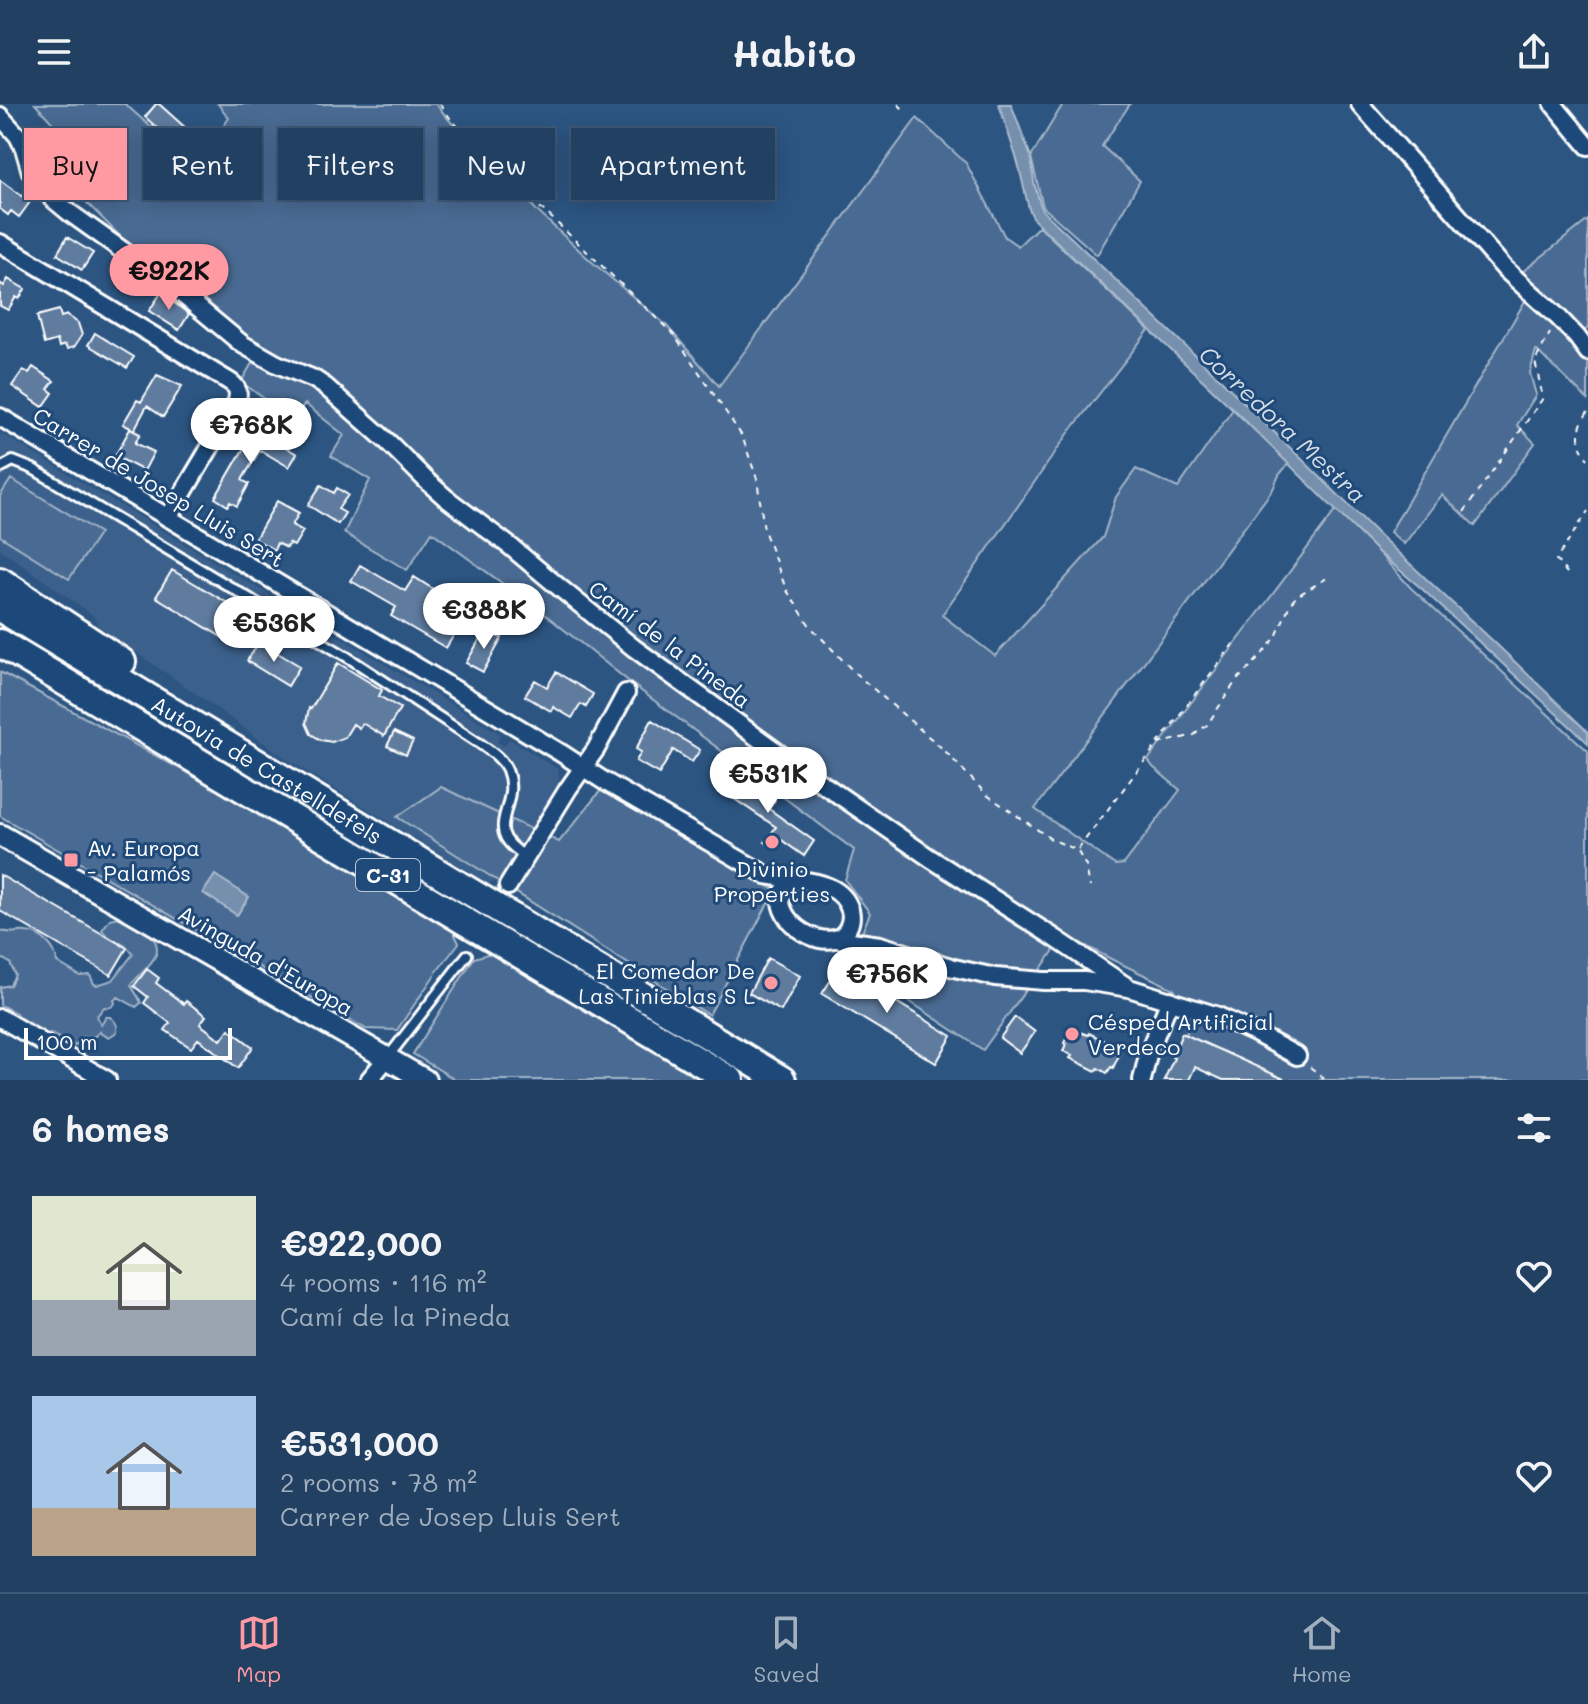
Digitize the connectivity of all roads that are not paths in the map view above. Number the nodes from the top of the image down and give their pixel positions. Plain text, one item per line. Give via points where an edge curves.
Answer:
1 (1360, 104) edge
2 (1553, 104) edge
3 (1, 119) edge
4 (1588, 146) edge
5 (0, 243) edge
6 (1588, 352) edge
7 (0, 417) edge
8 (0, 468) edge
9 (168, 518) junction
10 (0, 572) edge
11 (0, 581) edge
12 (0, 608) edge
13 (49, 612) junction
14 (0, 645) edge
15 (626, 693) dead end
16 (583, 767) junction
17 (311, 795) junction
18 (0, 835) edge
19 (526, 857) junction
20 (748, 865) junction
21 (798, 880) junction
22 (508, 886) dead end
23 (782, 904) junction
24 (851, 915) junction
25 (837, 939) junction
26 (880, 945) junction
27 (467, 955) dead end
28 (1129, 988) junction
29 (1170, 1000) junction
30 (0, 1018) edge
31 (1297, 1056) road end
32 (387, 1058) junction
33 (107, 1080) edge
34 (369, 1080) edge
35 (425, 1080) edge
36 (730, 1080) edge
37 (782, 1080) edge
38 (1142, 1080) edge

1 - 6 street via 1505,269
2 - 4 street
3 - 28 street, Camí de la Pineda via 18,136 31,172 52,198 242,344 326,387 446,498 634,648 930,858
5 - 9 street via 234,384 239,393 236,404
7 - 9 street, Carrer de Josep Lluis Sert
8 - 19 lane via 13,461 33,469 349,658 479,743 506,767 510,791 503,836
9 - 16 street, Carrer de Josep Lluis Sert
10 - 13 highway
11 - 13 highway
12 - 17 highway, Autovia de Castelldefels / C-31
13 - 17 highway
14 - 36 highway, Autovia de Castelldefels / C-31
15 - 16 street
16 - 19 street
16 - 20 street, Carrer de Josep Lluis Sert
17 - 37 highway, Autovia de Castelldefels / C-31
18 - 32 street, Avinguda d'Europa
19 - 22 street
20 - 21 street, Carrer de Josep Lluis Sert via 771,877
20 - 23 street, Carrer de Josep Lluis Sert
21 - 23 street via 784,890
21 - 24 street, Carrer de Josep Lluis Sert via 833,889
23 - 25 street, Carrer de Josep Lluis Sert via 784,914 801,931 823,940
24 - 25 street
24 - 26 street, Carrer de Josep Lluis Sert
25 - 26 street, Carrer de Josep Lluis Sert
26 - 28 street, Carrer de Josep Lluis Sert via 995,977
27 - 32 lane
28 - 29 street, Carrer de Josep Lluis Sert
29 - 31 street, Carrer de Josep Lluis Sert via 1243,1027
29 - 38 street
30 - 33 street
32 - 34 street
32 - 35 street, Avinguda d'Europa

